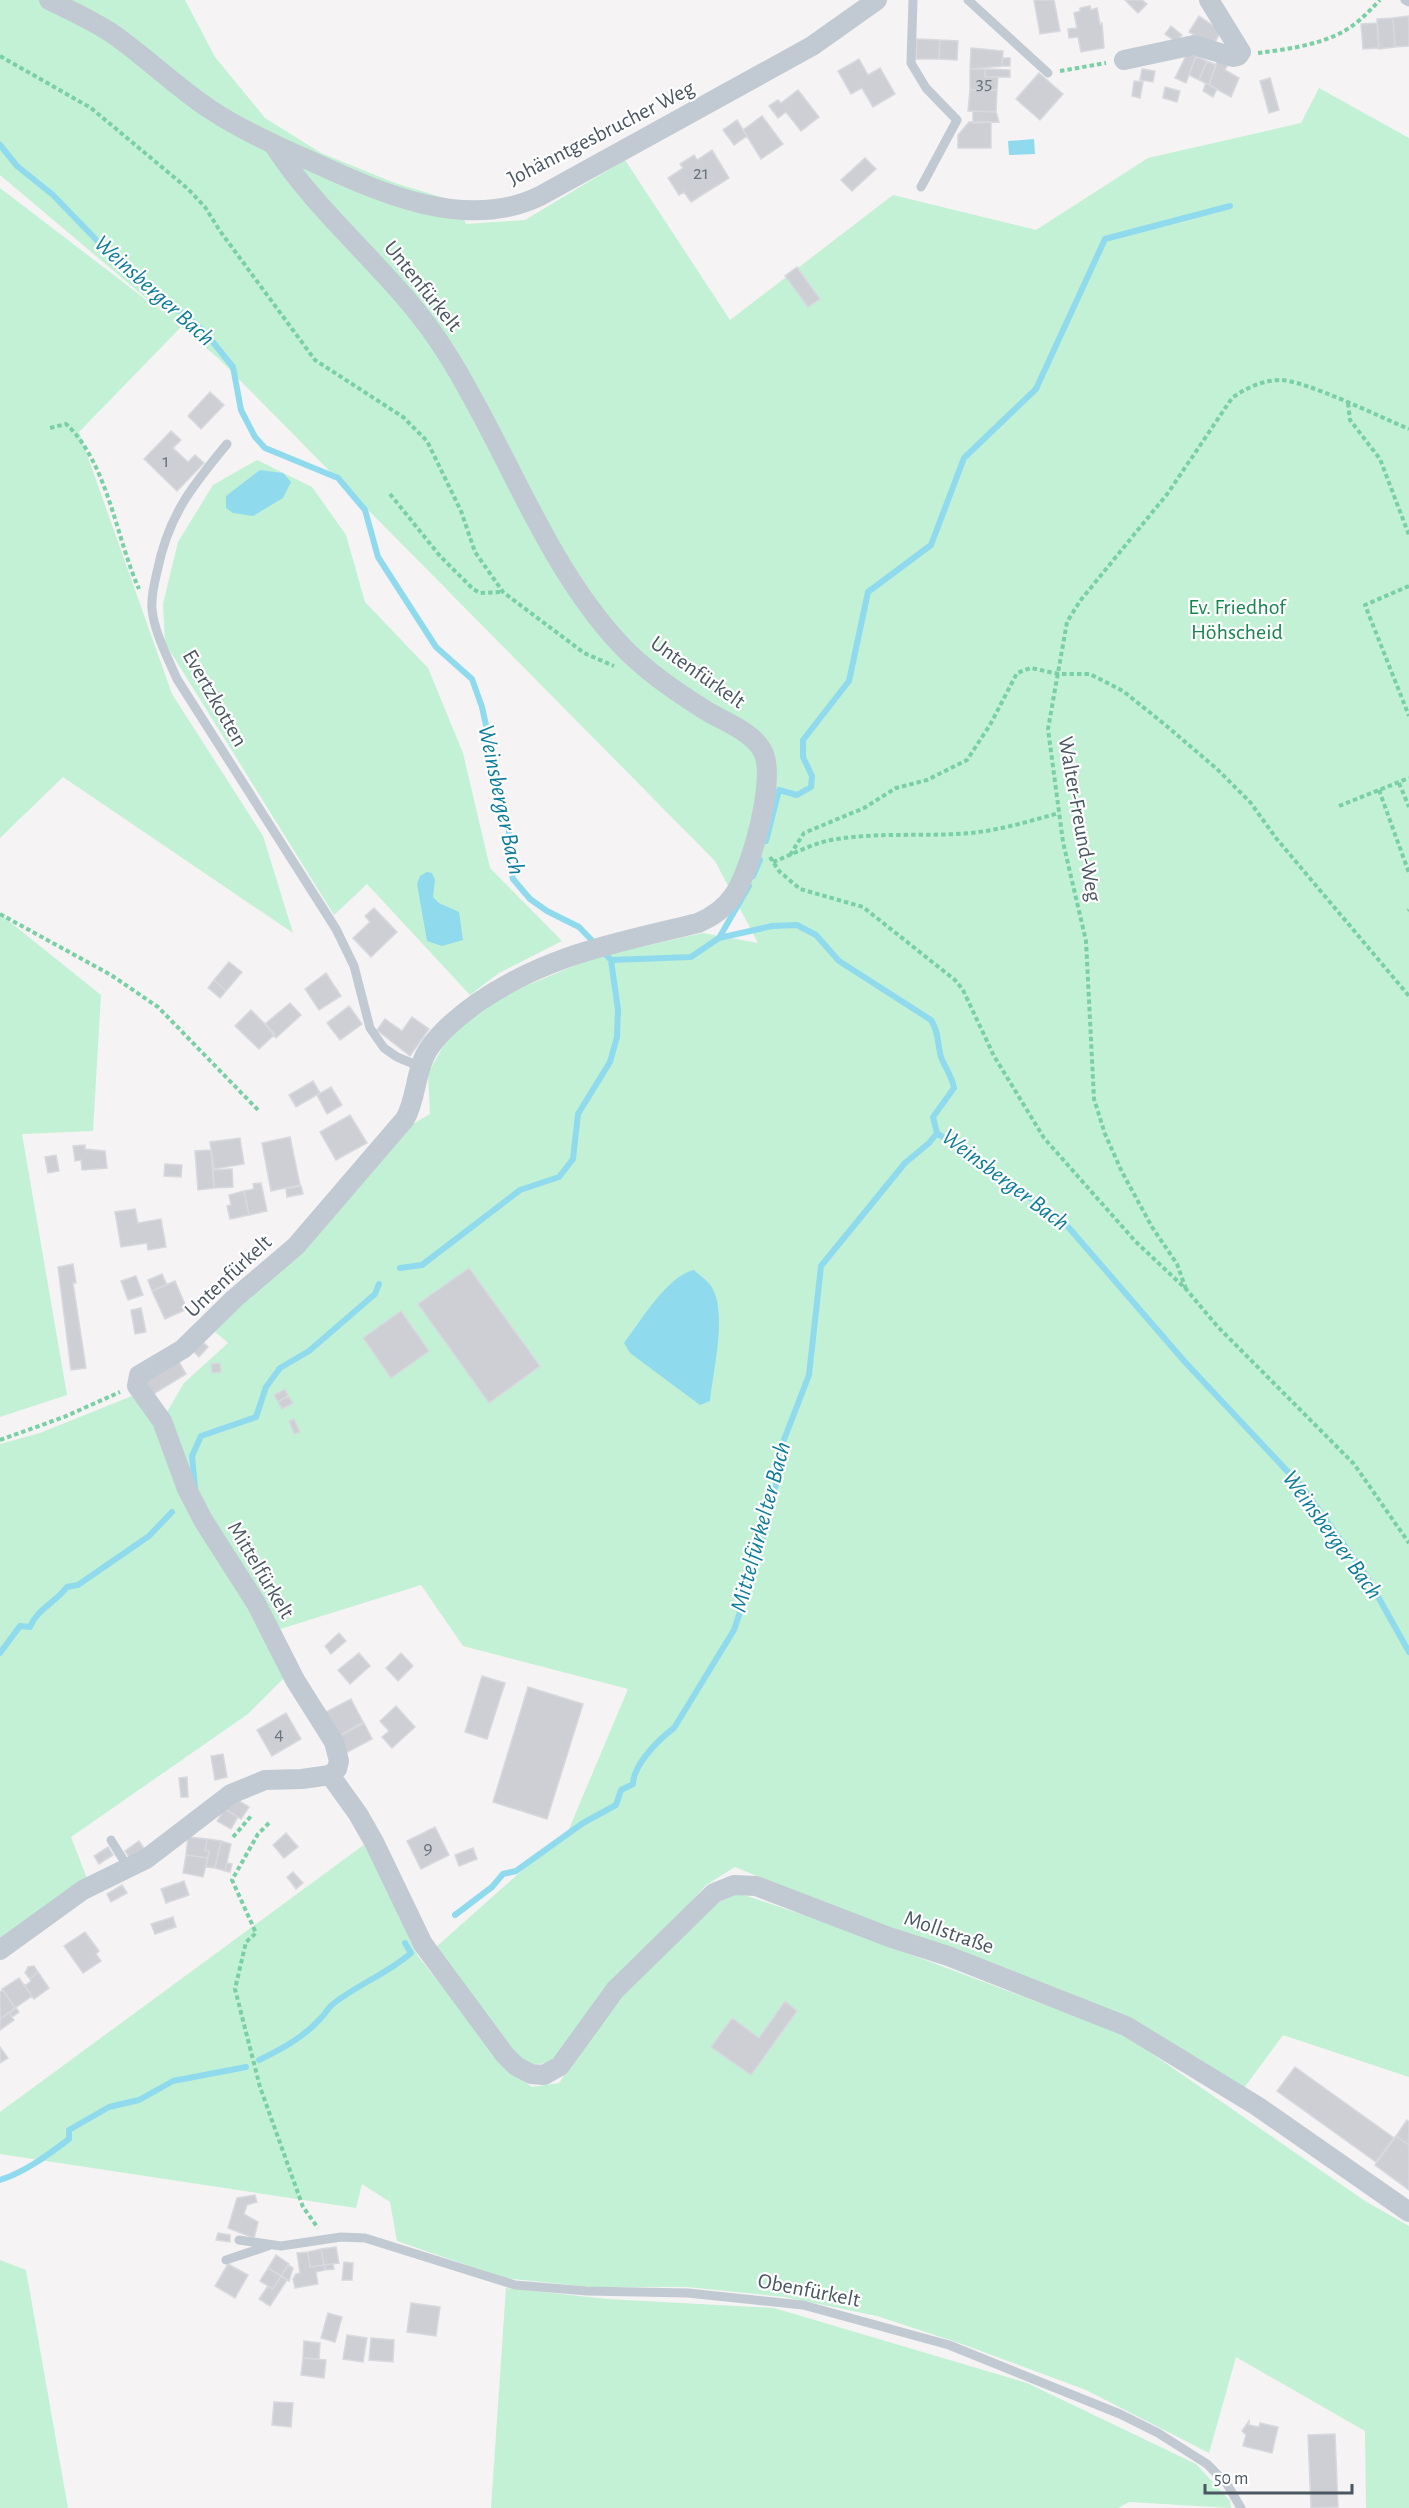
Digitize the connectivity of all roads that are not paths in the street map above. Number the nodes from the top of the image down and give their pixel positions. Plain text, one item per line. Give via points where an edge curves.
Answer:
1 (49, 0) edge
2 (878, 0) edge
3 (914, 0) edge
4 (968, 0) edge
5 (1209, 0) edge
6 (1125, 60) road end
7 (1048, 73) road end
8 (273, 144) junction
9 (921, 187) dead end
10 (227, 444) dead end
11 (421, 1067) junction
12 (137, 1386) joint
13 (330, 1775) junction
14 (111, 1840) dead end
15 (129, 1869) junction
16 (0, 1950) edge
17 (1409, 2212) edge
18 (239, 2240) dead end
19 (270, 2246) junction
20 (226, 2260) dead end
21 (1241, 2508) edge

1 - 8 street, Johänntgesbrucher Weg via 109,32 210,110
2 - 8 street, Johänntgesbrucher Weg via 763,75 516,206 471,210 427,205 367,187
3 - 9 lane via 911,63 927,88 957,120
4 - 7 lane
5 - 6 street via 1241,52 1233,57 1194,45
8 - 11 street, Untenfürkelt via 294,177 381,270 436,338 569,576 616,640 646,669 746,734 760,747 767,772 749,865 733,896 718,912 698,923 579,952 517,979 463,1013 427,1052
10 - 11 lane, Evertzkotten via 188,491 174,516 160,556 152,610 177,679 336,929 354,966 370,1028 384,1048
11 - 12 street, Untenfürkelt via 413,1106 405,1119 296,1246 183,1348 144,1371 136,1381
12 - 13 street, Mittelfürkelt via 162,1421 203,1520 239,1573 295,1680 334,1742 339,1761
13 - 15 street via 266,1780 247,1786
13 - 17 street, Mollstraße via 374,1842 423,1944 505,2055 531,2074 553,2071 615,1990 714,1893 743,1884 756,1886 1126,2026 1257,2106
14 - 15 lane
15 - 16 street via 83,1890
18 - 19 lane
19 - 20 lane
19 - 21 lane, Obenfürkelt via 365,2238 515,2285 754,2299 803,2305 894,2328 993,2362 1158,2433 1208,2464 1227,2484

